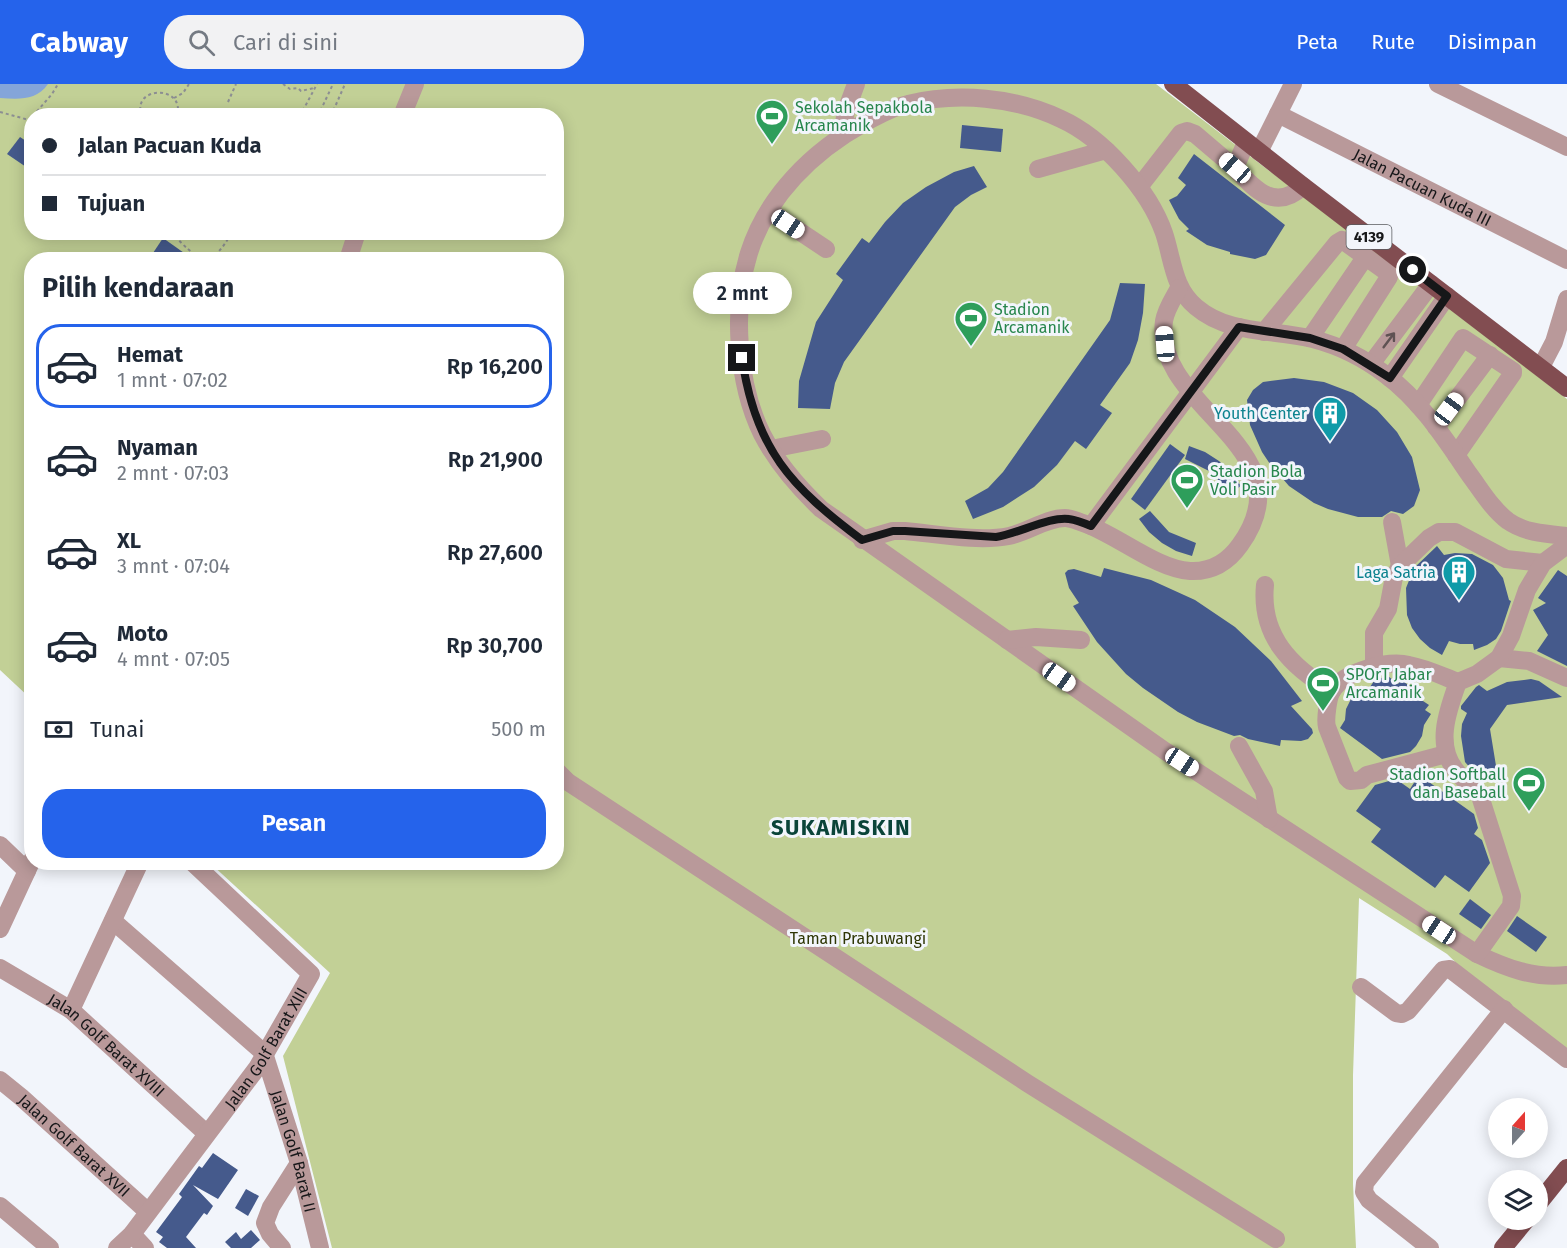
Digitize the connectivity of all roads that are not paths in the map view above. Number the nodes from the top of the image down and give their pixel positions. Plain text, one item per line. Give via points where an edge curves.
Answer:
1 (415, 84) edge
2 (856, 84) edge
3 (1173, 84) edge
4 (1293, 84) edge
5 (1438, 84) edge
6 (405, 108) edge
7 (1278, 114) junction
8 (842, 135) junction
9 (1253, 147) junction
10 (1567, 147) edge
11 (1106, 150) junction
12 (1038, 168) dead end
13 (1235, 168) junction
14 (1303, 186) junction
15 (1139, 187) junction
16 (769, 211) junction
17 (826, 249) dead end
18 (1366, 256) junction
19 (1567, 260) edge
20 (1431, 284) junction
21 (1179, 288) junction
22 (1447, 296) junction
23 (1567, 299) edge
24 (1239, 327) junction
25 (1264, 332) junction
26 (1310, 338) junction
27 (1343, 349) junction
28 (1490, 355) junction
29 (1371, 364) junction
30 (1541, 367) junction
31 (1390, 378) junction
32 (1567, 388) edge
33 (1190, 394) junction
34 (1418, 405) junction
35 (1436, 427) junction
36 (822, 439) dead end
37 (771, 449) junction
38 (1456, 455) junction
39 (1392, 522) dead end
40 (1091, 526) junction
41 (1567, 537) edge
42 (862, 540) junction
43 (1567, 545) edge
44 (1506, 559) junction
45 (1543, 563) junction
46 (1400, 566) junction
47 (1265, 585) dead end
48 (1527, 590) junction
49 (1007, 640) junction
50 (1081, 640) dead end
51 (1499, 658) junction
52 (1374, 666) junction
53 (1567, 678) edge
54 (1458, 682) junction
55 (1332, 691) junction
56 (1239, 746) dead end
57 (1446, 754) junction
58 (564, 779) edge
59 (1269, 819) junction
60 (0, 845) edge
61 (24, 862) edge
62 (26, 870) edge
63 (136, 870) edge
64 (201, 870) edge
65 (5, 906) edge
66 (113, 921) junction
67 (0, 929) edge
68 (1477, 954) junction
69 (0, 968) edge
70 (1567, 975) edge
71 (1361, 987) dead end
72 (1504, 1009) junction
73 (71, 1010) junction
74 (264, 1053) junction
75 (1567, 1059) edge
76 (0, 1080) edge
77 (206, 1134) junction
78 (299, 1164) junction
79 (1567, 1168) edge
80 (1548, 1192) edge
81 (0, 1206) edge
82 (147, 1211) junction
83 (1518, 1230) edge
84 (132, 1234) junction
85 (1276, 1239) dead end
86 (47, 1247) edge
87 (117, 1248) edge
88 (145, 1248) edge
89 (282, 1248) edge
90 (320, 1248) edge
91 (1430, 1248) edge
92 (1503, 1248) edge

1 - 6 street
2 - 8 street
3 - 9 main road, 4139
4 - 7 street
5 - 10 street
7 - 9 street
7 - 19 street, Jalan Pacuan Kuda III
8 - 11 street via 903,105 935,98 972,98 1018,104 1063,119
8 - 16 street via 806,164
9 - 13 street
9 - 14 main road, 4139
11 - 12 street
11 - 15 street
13 - 14 street via 1250,185 1270,197 1282,199
13 - 15 street via 1187,131
14 - 20 main road, 4139
15 - 21 street via 1164,231
16 - 17 street
16 - 37 street via 749,255 741,300 740,341 753,411
18 - 25 street via 1339,241
18 - 26 street
18 - 27 street via 1388,273 1389,279
20 - 22 main road, 4139
29 -> 20 street
21 - 24 street via 1194,306 1217,321
21 - 33 street via 1165,314 1165,344
22 - 30 main road, 4139
22 - 31 street
23 - 30 street via 1554,342
24 - 25 street
24 - 33 street
25 - 26 street
26 - 27 street
27 - 29 street
28 - 34 street via 1462,339
28 - 35 street
28 - 38 street via 1513,373
29 - 31 street
30 - 32 main road, 4139
31 - 34 street
33 - 40 street
33 - 40 street via 1241,450 1255,477 1253,525 1234,553 1224,563 1191,571 1176,568
34 - 35 street
35 - 38 street
36 - 37 street
37 - 42 street via 796,486
38 - 41 street via 1494,508 1509,522 1528,531
39 - 46 street
40 - 42 street via 1068,518 996,537 893,531
42 - 49 street
43 - 45 street
44 - 45 street
44 - 46 street via 1448,531 1429,538
44 - 48 street
45 - 48 street
46 - 52 street via 1392,582 1388,609 1374,633
47 - 55 street via 1267,621 1280,646 1300,669
48 - 51 street
49 - 50 street via 1044,636
49 - 59 street
51 - 53 street via 1529,660
51 - 54 street
52 - 54 street via 1409,664
52 - 55 street
54 - 57 street via 1446,719
55 - 57 street via 1326,723 1350,781
56 - 59 street via 1264,791
57 - 68 street via 1457,773 1480,796 1512,896 1511,906
58 - 85 street via 937,1025
59 - 68 street
60 - 61 street
62 - 65 street
63 - 66 street
64 - 74 street, Jalan Golf Barat XIII via 311,971
65 - 67 street
66 - 73 street
66 - 74 street
68 - 70 street via 1529,974
69 - 73 street, Jalan Golf Barat XVIII
71 - 72 street via 1402,1014 1443,970 1450,969
72 - 75 street
72 - 91 street via 1365,1183 1364,1192 1369,1200
73 - 77 street, Jalan Golf Barat XVIII
74 - 77 street, Jalan Golf Barat XIII via 257,1068
74 - 78 street, Jalan Golf Barat II
76 - 82 street, Jalan Golf Barat XVII
77 - 82 street, Jalan Golf Barat XIII
78 - 89 street via 265,1223
78 - 90 street, Jalan Golf Barat II
79 - 80 main road
81 - 86 street
82 - 84 street, Jalan Golf Barat XIII
83 - 92 main road
84 - 87 street, Jalan Golf Barat XIII
84 - 88 street

